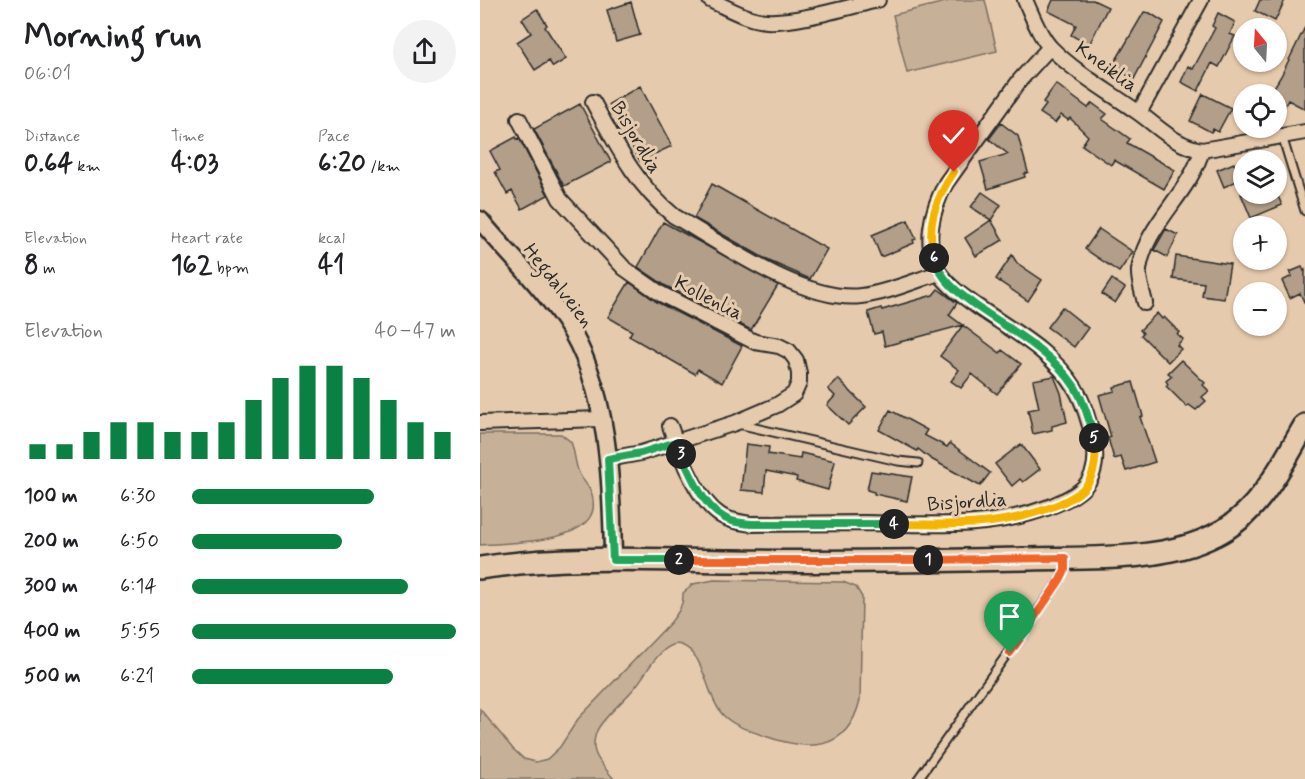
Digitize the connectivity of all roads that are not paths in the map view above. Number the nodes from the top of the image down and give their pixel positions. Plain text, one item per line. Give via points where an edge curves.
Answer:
1 (710, 0) edge
2 (878, 0) edge
3 (1024, 0) edge
4 (1201, 0) edge
5 (1050, 47) junction
6 (593, 102) dead end
7 (1139, 113) junction
8 (519, 119) dead end
9 (1305, 132) edge
10 (1287, 135) edge
11 (1271, 138) edge
12 (1283, 138) edge
13 (1202, 150) junction
14 (1305, 210) edge
15 (480, 220) edge
16 (939, 273) junction
17 (1145, 303) dead end
18 (600, 419) junction
19 (480, 423) edge
20 (735, 423) junction
21 (1305, 425) edge
22 (670, 426) dead end
23 (676, 442) junction
24 (608, 459) junction
25 (918, 463) dead end
26 (1065, 558) junction
27 (613, 560) junction
28 (480, 568) edge
29 (918, 779) edge

1 - 2 street via 744,16 767,21
3 - 5 street, Kneiklia
4 - 7 street, Kneiklia
5 - 7 street, Kneiklia
5 - 16 street via 1014,88 937,200 931,236
6 - 16 street, Bisjordlia via 627,165 661,205 774,274 818,292 860,297
7 - 13 street via 1163,133
8 - 20 street, Kollenlia via 560,199 624,268 661,294 755,342 779,346 796,360 799,383 794,394
9 - 10 street
11 - 13 street
12 - 14 lane
13 - 17 street via 1198,167 1152,233 1145,251 1139,272
15 - 18 street, Hegdalveien via 565,321 593,380
16 - 23 street, Bisjordlia via 955,291 1044,353 1075,387 1096,456 1085,486 1072,496 1029,514 991,522 751,524 718,514 700,492
18 - 19 street
18 - 24 street, Hegdalveien
20 - 23 street, Kollenlia
20 - 25 lane
21 - 26 main road via 1263,495 1244,516 1214,536 1163,551
22 - 23 street, Bisjordlia
23 - 24 street, Kollenlia
24 - 27 street, Hegdalveien
26 - 27 main road
26 - 29 lane via 1060,580
27 - 28 main road

